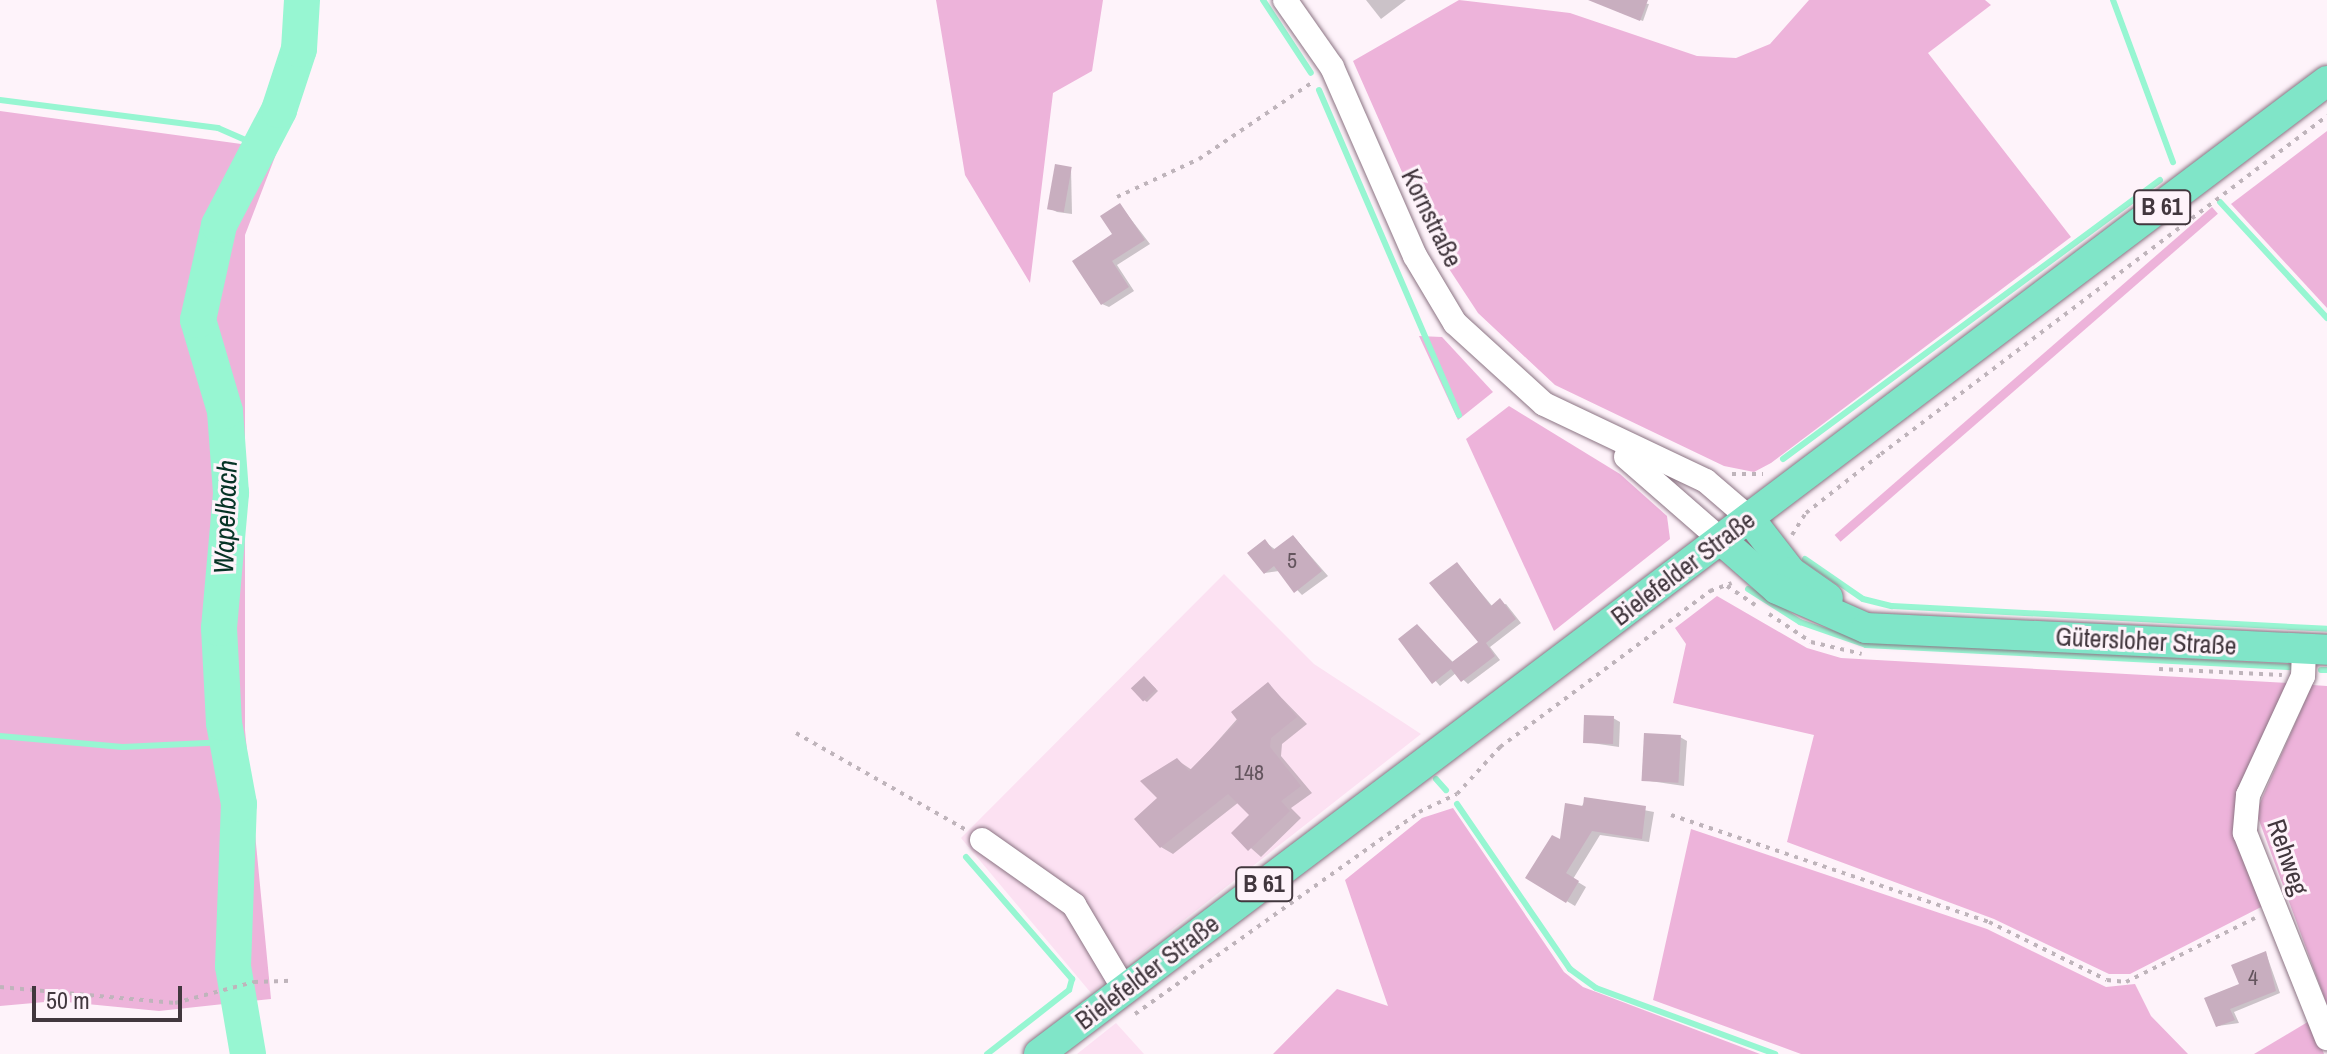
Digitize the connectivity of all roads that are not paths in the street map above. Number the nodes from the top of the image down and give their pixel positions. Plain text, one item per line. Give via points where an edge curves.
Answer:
1 (1285, 0) edge
2 (2327, 81) edge
3 (1575, 422) junction
4 (1749, 518) junction
5 (1721, 540) junction
6 (1965, 632) junction
7 (2316, 649) edge
8 (982, 840) road end
9 (1124, 1001) junction
10 (2327, 1038) edge
11 (1050, 1051) edge

1 - 3 street, Kornstraße via 1332,67 1423,270 1455,323
2 - 4 main road, Bielefelder Straße / B 61
3 - 4 street, Kornstraße via 1706,481
3 - 5 street, Kornstraße via 1675,493
4 - 5 main road, Bielefelder Straße / B 61
4 - 6 main road, Gütersloher Straße via 1791,572 1824,597 1869,618
5 - 6 main road, Gütersloher Straße via 1818,612 1866,628
5 - 9 main road, Bielefelder Straße / B 61
6 - 7 main road, Gütersloher Straße
7 - 10 street, Rehweg via 2244,813 2275,909
8 - 9 street via 1074,905
9 - 11 main road, Bielefelder Straße / B 61

